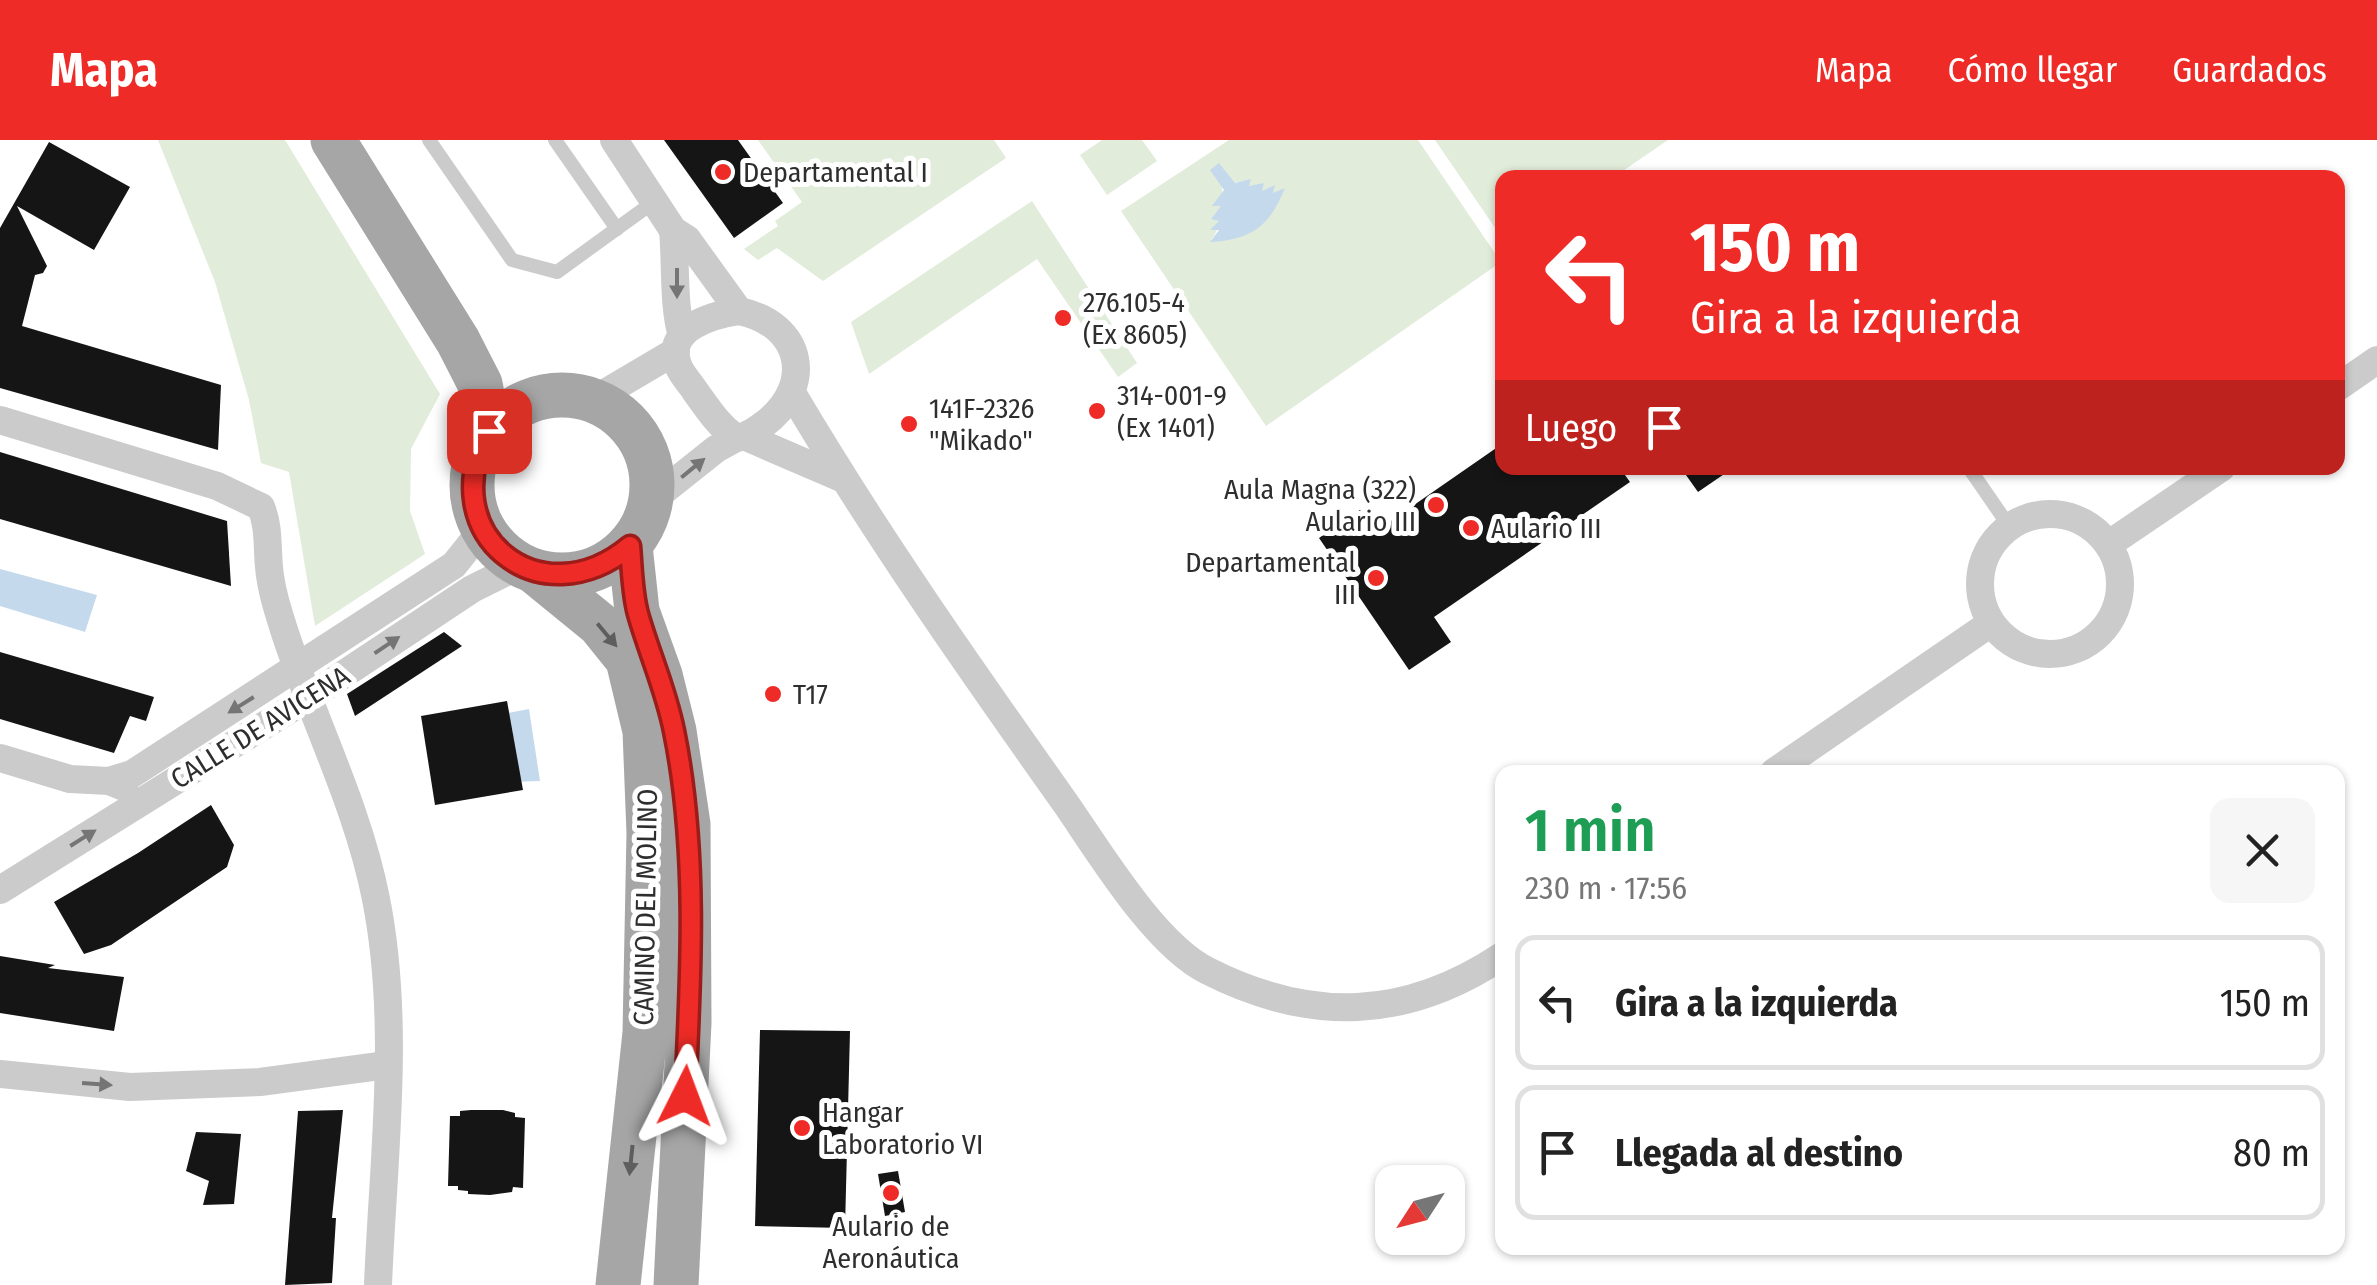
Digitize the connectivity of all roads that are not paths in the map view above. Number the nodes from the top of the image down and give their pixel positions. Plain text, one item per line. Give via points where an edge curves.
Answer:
1 (333, 140) edge
2 (364, 140) edge
3 (429, 140) edge
4 (555, 140) edge
5 (614, 140) edge
6 (655, 201) junction
7 (617, 229) junction
8 (673, 230) junction
9 (739, 311) junction
10 (679, 343) junction
11 (2377, 360) edge
12 (2345, 382) edge
13 (792, 393) junction
14 (540, 397) junction
15 (593, 400) junction
16 (0, 420) edge
17 (489, 431) junction
18 (741, 438) junction
19 (1974, 475) edge
20 (2210, 475) edge
21 (842, 478) junction
22 (652, 500) junction
23 (479, 520) junction
24 (2010, 526) junction
25 (2109, 544) junction
26 (630, 546) junction
27 (527, 568) junction
28 (1991, 624) junction
29 (298, 669) junction
30 (308, 698) junction
31 (0, 758) edge
32 (1784, 765) edge
33 (109, 781) junction
34 (121, 814) junction
35 (0, 890) edge
36 (1495, 961) edge
37 (387, 1064) junction
38 (0, 1074) edge
39 (378, 1285) edge
40 (618, 1285) edge
41 (676, 1285) edge

1 - 17 main road via 458,341 480,384
2 - 14 main road via 504,370
3 - 7 lane via 512,260 556,272
4 - 7 lane
5 - 6 street
6 - 7 lane
6 - 8 street
8 - 9 street via 687,239
8 -> 10 street
9 - 10 street via 691,325
9 - 13 street via 768,320 789,342 795,358
10 - 15 street
10 - 18 street via 678,365 719,426
11 - 12 street
13 - 18 street via 784,408
13 - 21 street
14 - 15 main road
14 - 17 main road
15 - 22 main road via 641,440
16 - 29 street via 217,486 261,507 272,589
17 - 23 main road via 472,474
18 - 21 street
22 -> 18 street via 716,449
19 - 24 lane
20 - 25 street
21 - 36 street via 1130,894 1173,945 1206,970 1286,1000 1339,1009 1408,1002
22 - 26 main road
23 - 27 main road via 503,554
23 - 29 street via 474,540 454,565
24 - 25 street via 2030,516 2074,518
24 - 28 street via 1986,554 1981,571
25 - 28 street via 2120,597 2090,644 2048,656 2006,640
26 - 27 main road via 586,572 560,576
26 - 41 main road, CAMINO DEL MOLINO via 637,612 674,731 688,824 688,1023
30 -> 27 street, CALLE DE AVICENA via 472,589
27 -> 40 main road, CAMINO DEL MOLINO via 599,624 628,660 645,731 644,1033
28 - 32 street
29 - 30 street
29 -> 33 street via 132,774
30 - 34 street, CALLE DE AVICENA
30 - 37 street via 376,897 386,968
31 - 33 street via 70,779
33 - 34 street via 130,794
35 -> 34 street, CALLE DE AVICENA
38 -> 37 street via 130,1086 260,1082
37 - 39 street

